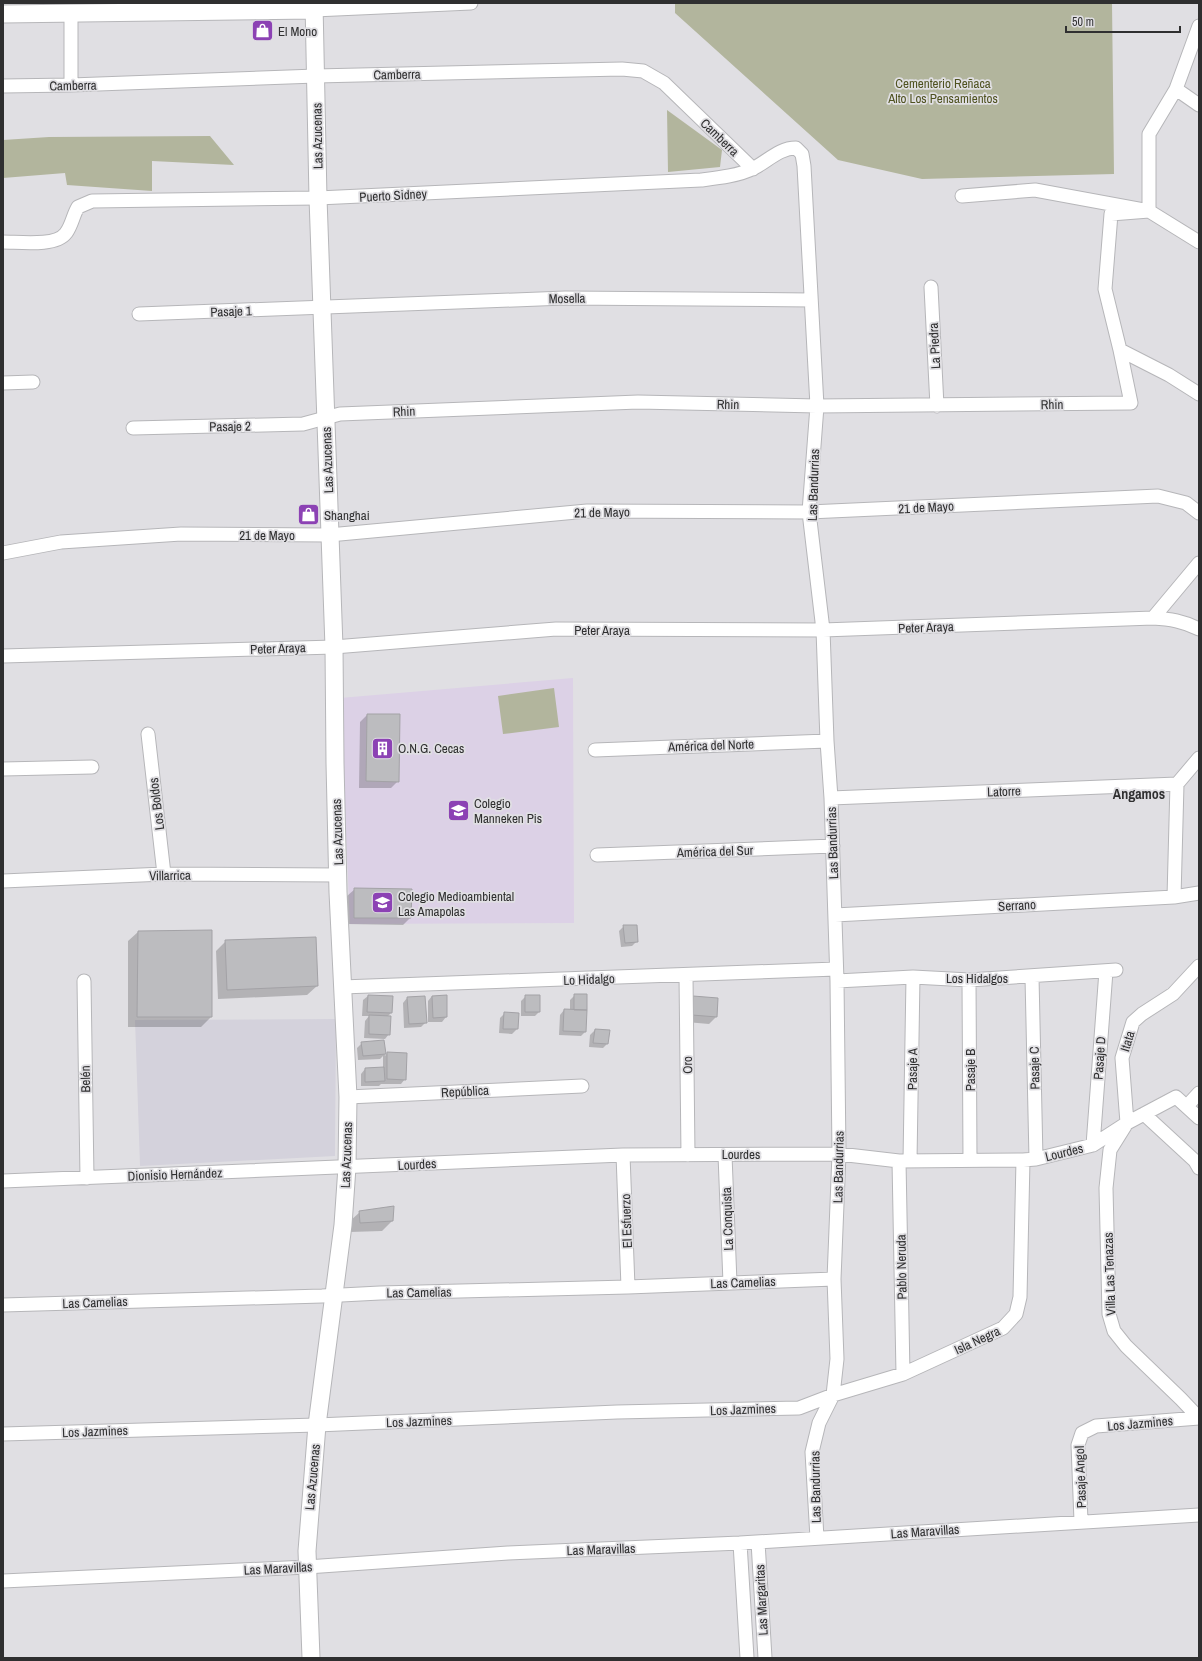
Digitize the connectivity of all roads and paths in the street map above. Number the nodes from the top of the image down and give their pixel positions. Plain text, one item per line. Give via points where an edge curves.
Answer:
1 (471, 3) edge
2 (212, 7) edge
3 (314, 7) edge
4 (116, 8) edge
5 (71, 13) junction
6 (3, 14) edge
7 (1199, 26) edge
8 (316, 76) junction
9 (71, 85) junction
10 (3, 86) edge
11 (1176, 89) junction
12 (1199, 105) edge
13 (796, 148) joint
14 (753, 169) junction
15 (962, 196) dead end
16 (318, 198) junction
17 (1149, 211) junction
18 (3, 242) edge
19 (1199, 242) edge
20 (931, 287) dead end
21 (811, 300) junction
22 (323, 308) junction
23 (139, 314) dead end
24 (1120, 350) junction
25 (33, 382) dead end
26 (3, 383) edge
27 (1199, 394) edge
28 (817, 406) junction
29 (937, 406) junction
30 (326, 417) junction
31 (133, 428) dead end
32 (810, 512) junction
33 (1199, 513) edge
34 (329, 535) junction
35 (3, 553) edge
36 (1199, 563) edge
37 (1153, 618) junction
38 (1199, 629) edge
39 (823, 630) junction
40 (334, 647) junction
41 (3, 656) edge
42 (148, 734) dead end
43 (827, 741) junction
44 (595, 750) dead end
45 (1199, 758) edge
46 (92, 767) dead end
47 (3, 769) edge
48 (1177, 784) junction
49 (831, 798) junction
50 (833, 846) junction
51 (597, 855) dead end
52 (164, 874) junction
53 (338, 875) junction
54 (3, 881) edge
55 (1199, 893) edge
56 (1174, 898) junction
57 (835, 914) junction
58 (1199, 966) edge
59 (1111, 971) joint
60 (836, 975) junction
61 (686, 976) junction
62 (913, 977) junction
63 (1032, 977) junction
64 (970, 980) junction
65 (84, 981) dead end
66 (342, 987) junction
67 (582, 1086) dead end
68 (1199, 1093) edge
69 (348, 1097) junction
70 (1187, 1106) junction
71 (1144, 1114) junction
72 (1199, 1118) edge
73 (1127, 1123) junction
74 (1093, 1145) junction
75 (725, 1154) junction
76 (839, 1154) junction
77 (623, 1155) junction
78 (688, 1155) junction
79 (1030, 1159) junction
80 (970, 1160) junction
81 (905, 1161) junction
82 (347, 1167) junction
83 (1199, 1168) edge
84 (87, 1178) junction
85 (3, 1181) edge
86 (834, 1279) junction
87 (730, 1283) junction
88 (628, 1287) junction
89 (334, 1296) junction
90 (3, 1305) edge
91 (903, 1374) junction
92 (833, 1395) junction
93 (1199, 1418) edge
94 (316, 1425) junction
95 (1082, 1433) joint
96 (3, 1434) edge
97 (1199, 1515) edge
98 (1081, 1521) junction
99 (817, 1538) junction
100 (758, 1542) junction
101 (740, 1543) junction
102 (307, 1567) junction
103 (3, 1581) edge
104 (311, 1658) edge
105 (747, 1658) edge
106 (765, 1658) edge

1 - 3 street
2 - 3 street
2 - 4 street
3 - 8 street, Las Azucenas
4 - 5 street
5 - 6 street
5 - 9 street
7 - 11 street
8 - 9 street, Camberra
8 - 14 street, Camberra via 622,69 643,71 664,83
8 - 16 street, Las Azucenas
9 - 10 street, Camberra
11 - 12 street
11 - 17 street via 1149,134
13 - 14 street, Puerto Sidney via 784,150
13 - 21 street, Las Bandurrias via 802,154 804,166
14 - 16 street, Puerto Sidney via 701,180
15 - 17 street via 1035,190
16 - 18 street, Puerto Sidney via 92,201 78,207 69,229 59,239 47,242
16 - 22 street, Las Azucenas
17 - 19 street
17 - 24 street via 1111,214 1104,289
20 - 29 street, La Piedra
21 - 22 street, Mosella via 564,298
21 - 28 street, Las Bandurrias
22 - 23 street, Pasaje 1
22 - 30 street, Las Azucenas
24 - 27 street via 1169,374
24 - 29 street, Rhin via 1131,403
25 - 26 street
28 - 29 street, Rhin
28 - 30 street, Rhin via 638,402 340,414
28 - 32 street, Las Bandurrias
30 - 31 street, Pasaje 2 via 303,424
30 - 34 street, Las Azucenas
32 - 33 street, 21 de Mayo via 1158,496 1186,503
32 - 34 street, 21 de Mayo via 588,511
32 - 39 street, Las Bandurrias
34 - 35 street, 21 de Mayo via 181,534 61,542
34 - 40 street, Las Azucenas
36 - 37 street
37 - 38 street, Peter Araya via 1172,618
37 - 39 street, Peter Araya
39 - 40 street, Peter Araya via 556,629
39 - 43 street, Las Bandurrias
40 - 41 street, Peter Araya
40 - 53 street, Las Azucenas
42 - 52 street, Los Boldos
43 - 44 street, América del Norte
43 - 49 street, Las Bandurrias
45 - 48 street
46 - 47 street
48 - 49 street, Latorre
48 - 56 street
49 - 50 street, Las Bandurrias
50 - 51 street, América del Sur
50 - 57 street, Las Bandurrias
52 - 53 street, Villarrica
52 - 54 street, Villarrica
53 - 66 street, Las Azucenas
55 - 56 street, Serrano
56 - 57 street, Serrano
57 - 60 street, Las Bandurrias
58 - 73 street, Itata via 1173,994 1133,1022 1122,1058
59 - 63 street, Los Hidalgos
59 - 74 street, Pasaje D
60 - 61 street, Lo Hidalgo
60 - 62 street, Los Hidalgos
60 - 76 street, Las Bandurrias
61 - 66 street, Lo Hidalgo
61 - 78 street, Oro
62 - 64 street, Los Hidalgos
62 - 81 street, Pasaje A
63 - 64 street, Los Hidalgos
63 - 79 street, Pasaje C
64 - 80 street, Pasaje B
65 - 84 street, Belén
66 - 69 street, Las Azucenas
67 - 69 street, República
68 - 70 street
69 - 82 street, Las Azucenas
70 - 71 street, Lourdes via 1176,1097
70 - 72 street
71 - 73 street, Lourdes
71 - 83 street via 1195,1161
73 - 74 street, Lourdes
73 - 93 street, Villa Las Tenazas via 1110,1150 1106,1188 1109,1314 1114,1331 1126,1346
74 - 79 street, Lourdes
75 - 76 street, Lourdes
75 - 78 street, Lourdes
75 - 87 street, La Conquista
76 - 81 street, Lourdes
76 - 86 street, Las Bandurrias
77 - 78 street, Lourdes
77 - 82 street, Lourdes
77 - 88 street, El Esfuerzo
79 - 80 street, Lourdes
79 - 91 street, Isla Negra via 1020,1297 1016,1314 1003,1328
80 - 81 street, Lourdes
81 - 91 street, Pablo Neruda
82 - 84 street, Dionisio Hernández
82 - 89 street, Las Azucenas
84 - 85 street, Dionisio Hernández
86 - 87 street, Las Camelias
86 - 92 street, Las Bandurrias via 837,1359
87 - 88 street, Las Camelias
88 - 89 street, Las Camelias
89 - 90 street, Las Camelias
89 - 94 street, Las Azucenas
91 - 92 street, Isla Negra
92 - 94 street, Los Jazmines via 799,1408 618,1412
92 - 99 street, Las Bandurrias via 819,1423 812,1452
93 - 95 street, Los Jazmines via 1096,1426
94 - 96 street, Los Jazmines
94 - 102 street, Las Azucenas
95 - 98 street, Pasaje Angol via 1078,1445
97 - 98 street, Las Maravillas
98 - 99 street, Las Maravillas
99 - 100 street, Las Maravillas
100 - 101 street, Las Maravillas
100 - 106 street, Las Margaritas
101 - 102 street, Las Maravillas via 508,1553
101 - 105 street, Las Margaritas
102 - 103 street, Las Maravillas
102 - 104 street, Las Azucenas

